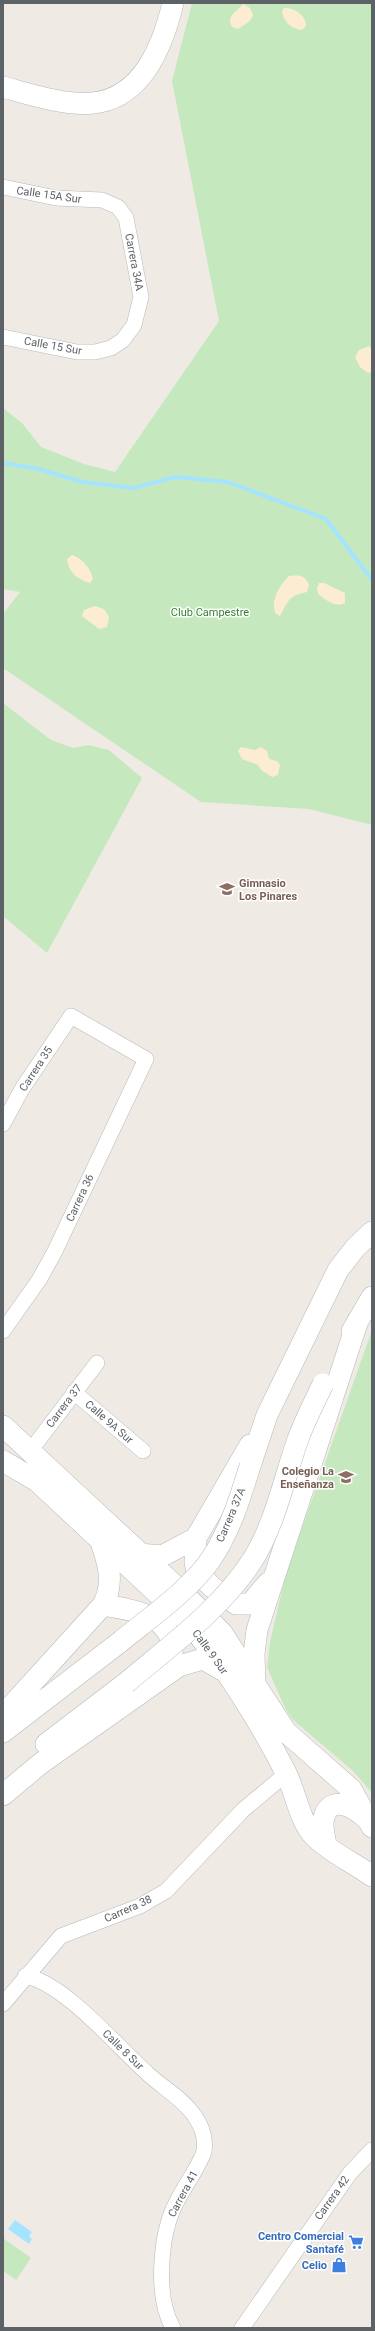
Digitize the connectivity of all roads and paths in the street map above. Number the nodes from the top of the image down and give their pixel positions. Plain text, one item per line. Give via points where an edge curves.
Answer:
1 (173, 3) edge
2 (3, 87) edge
3 (3, 187) edge
4 (118, 207) joint
5 (3, 337) edge
6 (123, 340) joint
7 (146, 1059) joint
8 (3, 1124) edge
9 (372, 1232) edge
10 (372, 1297) edge
11 (358, 1320) junction
12 (3, 1331) edge
13 (97, 1363) dead end
14 (74, 1392) junction
15 (268, 1415) junction
16 (3, 1426) edge
17 (31, 1450) junction
18 (143, 1451) dead end
19 (3, 1461) edge
20 (100, 1538) junction
21 (196, 1538) junction
22 (139, 1554) junction
23 (275, 1571) junction
24 (103, 1605) junction
25 (224, 1671) junction
26 (169, 1672) junction
27 (255, 1684) junction
28 (3, 1715) edge
29 (3, 1732) edge
30 (286, 1774) junction
31 (3, 1780) edge
32 (3, 1795) edge
33 (369, 1823) edge
34 (326, 1845) junction
35 (372, 1876) edge
36 (25, 1976) junction
37 (3, 2004) edge
38 (206, 2140) joint
39 (372, 2150) edge
40 (171, 2324) edge
41 (242, 2328) edge

1 - 2 main road via 157,52 133,85 120,94 93,103 80,103
3 - 4 street, Calle 15A Sur via 56,198 102,200
4 - 6 street, Carrera 34A via 126,218 141,297 134,325
5 - 6 street, Calle 15 Sur via 78,352 95,352 111,348
7 - 8 street, Carrera 35 via 71,1016 22,1089
7 - 12 street, Carrera 36 via 54,1253 39,1280
9 - 15 main road, Carrera 37A via 338,1270
10 - 11 main road
11 - 23 main road
11 - 31 main road, bridge via 323,1384 298,1440 270,1524 255,1556 232,1588 126,1683 79,1717
13 - 14 street, Carrera 37
14 - 17 street, Carrera 37
14 - 18 street, Calle 9A Sur
15 - 21 main road
15 - 29 main road, Carrera 37A, bridge via 238,1503 223,1539 210,1560 189,1584 120,1642
16 - 17 main road, Calle 9 Sur
17 - 22 main road, Calle 9 Sur
19 - 20 main road, Calle 9 Sur via 37,1481
20 - 24 main road via 111,1581
20 - 25 main road, Calle 9 Sur via 187,1621
21 - 22 main road via 162,1556
21 - 23 main road via 197,1572 212,1587 236,1604 250,1604
22 - 27 main road, Calle 9 Sur via 191,1600 222,1633
23 - 27 main road via 257,1630 254,1654
24 - 26 main road via 132,1609 151,1617 163,1626 172,1638 173,1653
24 - 28 main road
25 - 26 main road via 203,1659 179,1666
25 - 30 main road, Calle 9 Sur
26 - 32 main road via 40,1764
27 - 33 main road, Calle 9 Sur via 286,1732 351,1789
30 - 34 main road, Calle 9 Sur via 307,1826 314,1836
30 - 36 street, Carrera 38 via 244,1809 166,1891 140,1906 61,1936
33 - 34 main road via 346,1804 331,1807 323,1818
34 - 35 main road, Calle 9 Sur
36 - 37 street, Carrera 38
36 - 38 street, Calle 8 Sur via 36,1978 70,2001 150,2076 183,2102 201,2126
38 - 40 street, Carrera 41 via 200,2164 176,2203 169,2220 162,2275 164,2304
39 - 41 street, Carrera 42 via 350,2173

